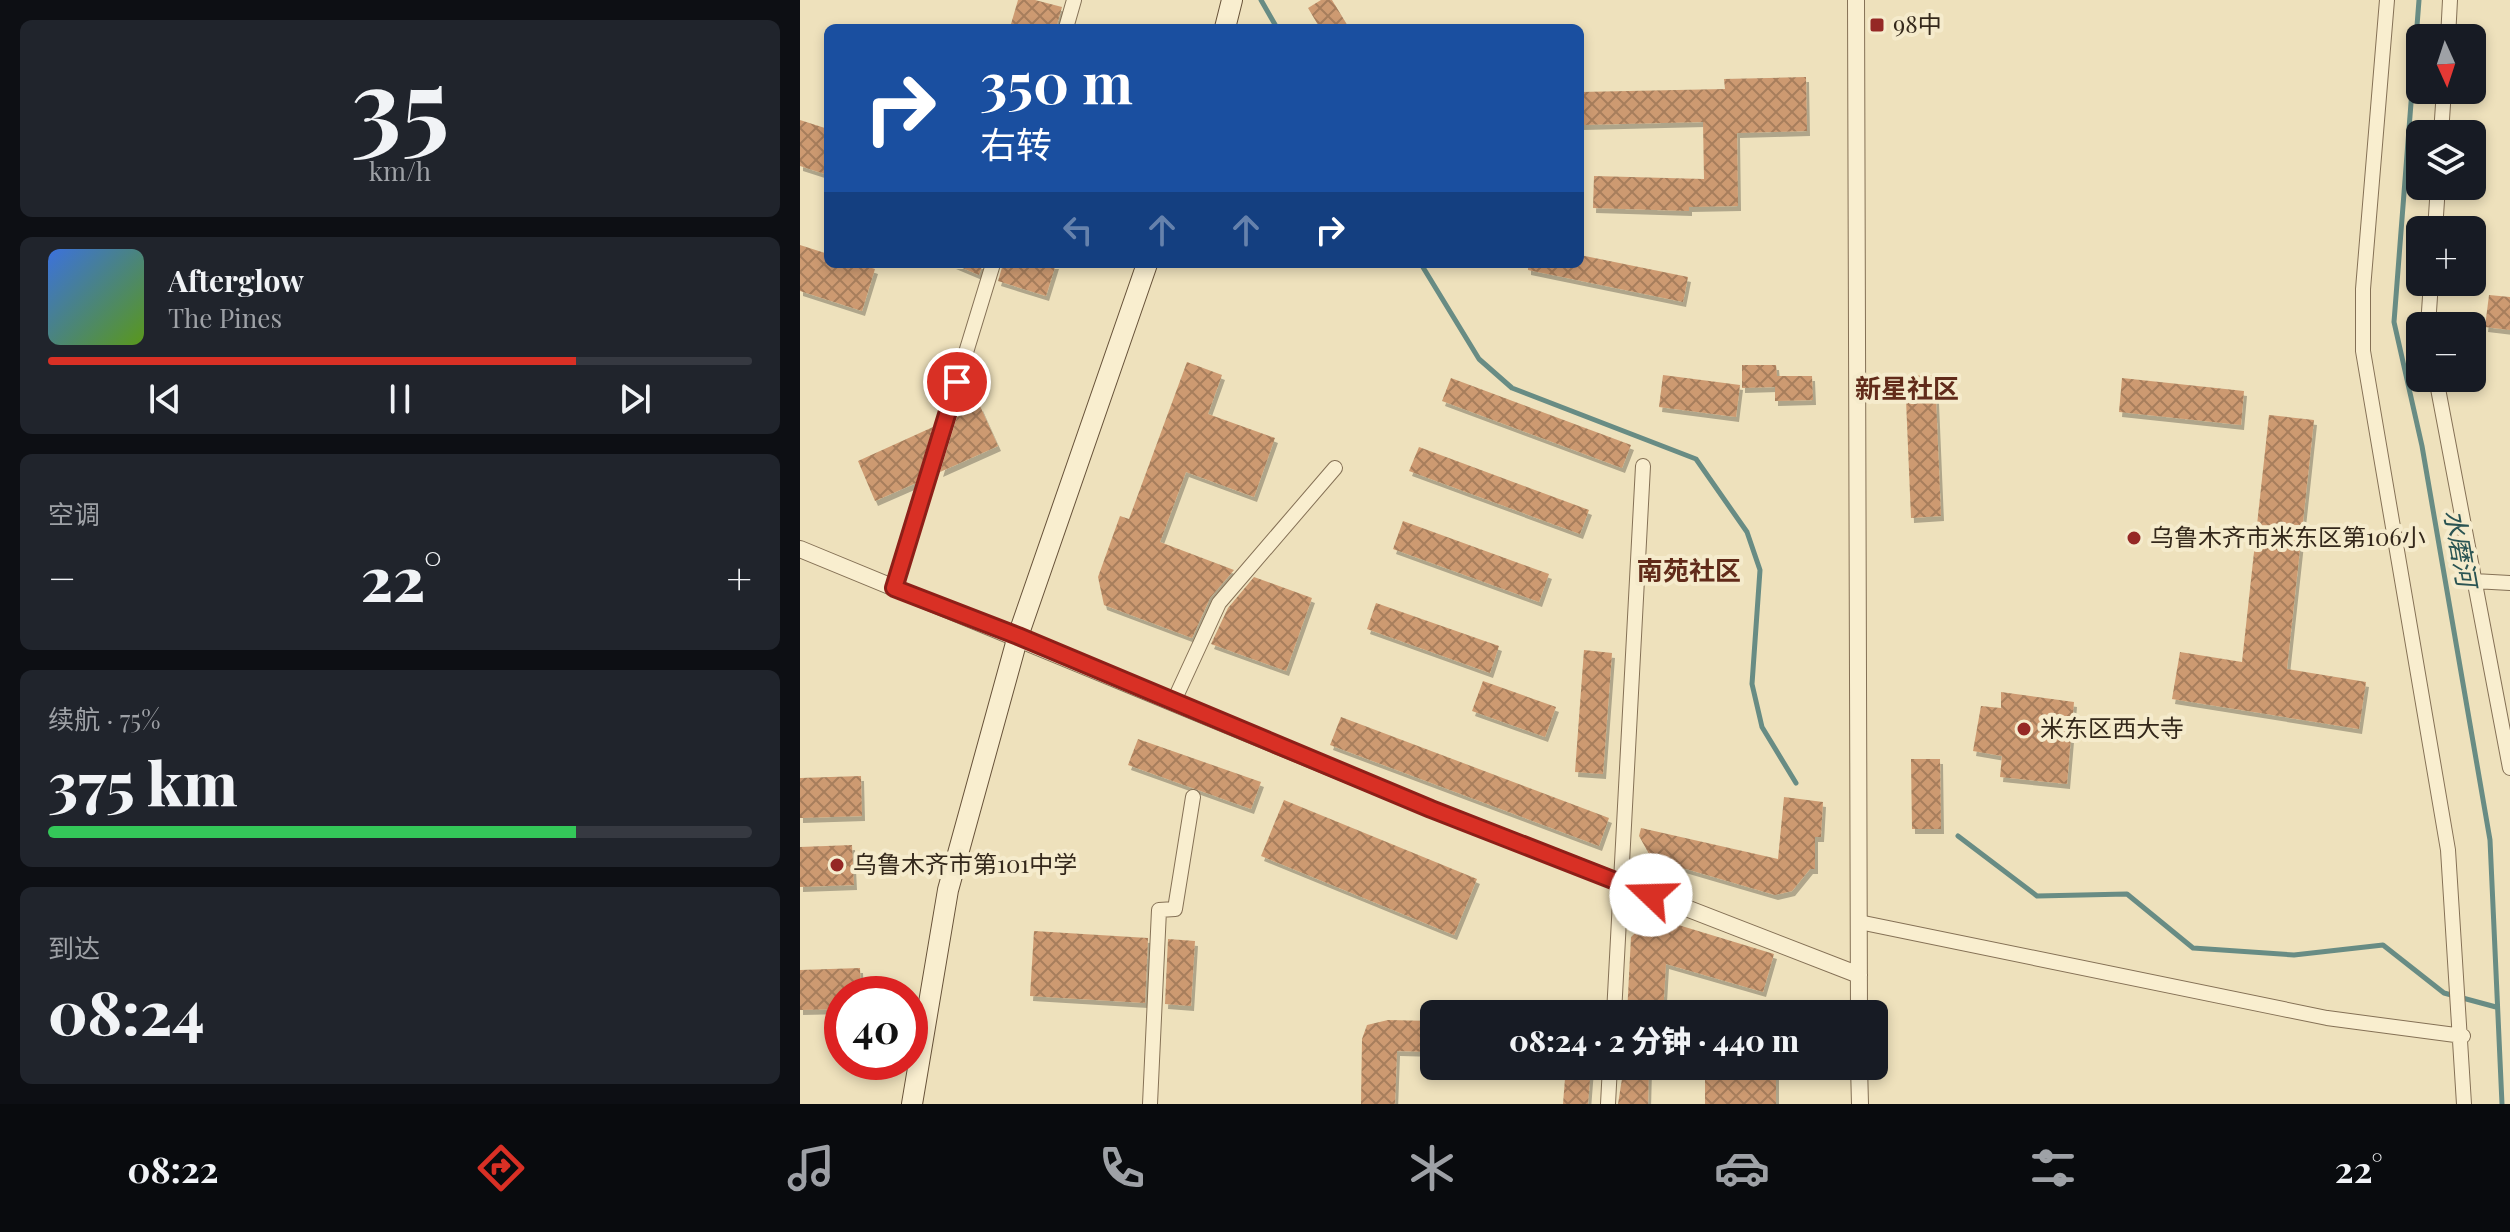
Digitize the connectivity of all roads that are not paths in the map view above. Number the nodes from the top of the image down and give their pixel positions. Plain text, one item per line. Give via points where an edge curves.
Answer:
1 (1074, 0) edge
2 (1232, 0) edge
3 (1856, 0) edge
4 (2387, 0) edge
5 (2450, 0) edge
6 (1067, 24) edge
7 (1226, 24) edge
8 (2449, 24) edge
9 (992, 268) edge
10 (1146, 268) edge
11 (2439, 392) edge
12 (1643, 466) dead end
13 (1335, 468) dead end
14 (800, 549) edge
15 (2474, 581) junction
16 (2510, 583) edge
17 (894, 588) junction
18 (1018, 636) junction
19 (1173, 703) junction
20 (2510, 768) edge
21 (1193, 797) dead end
22 (1622, 883) junction
23 (1859, 922) junction
24 (1859, 975) junction
25 (1615, 1000) edge
26 (1859, 1000) edge
27 (2463, 1036) junction
28 (1609, 1080) edge
29 (1859, 1080) edge
30 (912, 1104) edge
31 (1150, 1104) edge
32 (1608, 1104) edge
33 (1860, 1104) edge
34 (2464, 1104) edge

1 - 6 street
2 - 7 main road
3 - 23 street
4 - 27 street via 2363,289 2363,351 2448,850
5 - 8 street
9 - 17 street
10 - 18 main road
11 - 15 street
12 - 22 street
13 - 19 street via 1219,603
14 - 17 street
15 - 16 street
15 - 20 street
17 - 18 street
18 - 19 street
18 - 30 main road via 948,890
19 - 22 street
21 - 31 street via 1175,909 1159,910
22 - 24 street
22 - 25 street
23 - 24 street
23 - 27 street via 2327,1018
24 - 26 street
27 - 34 street
28 - 32 street
29 - 33 street

